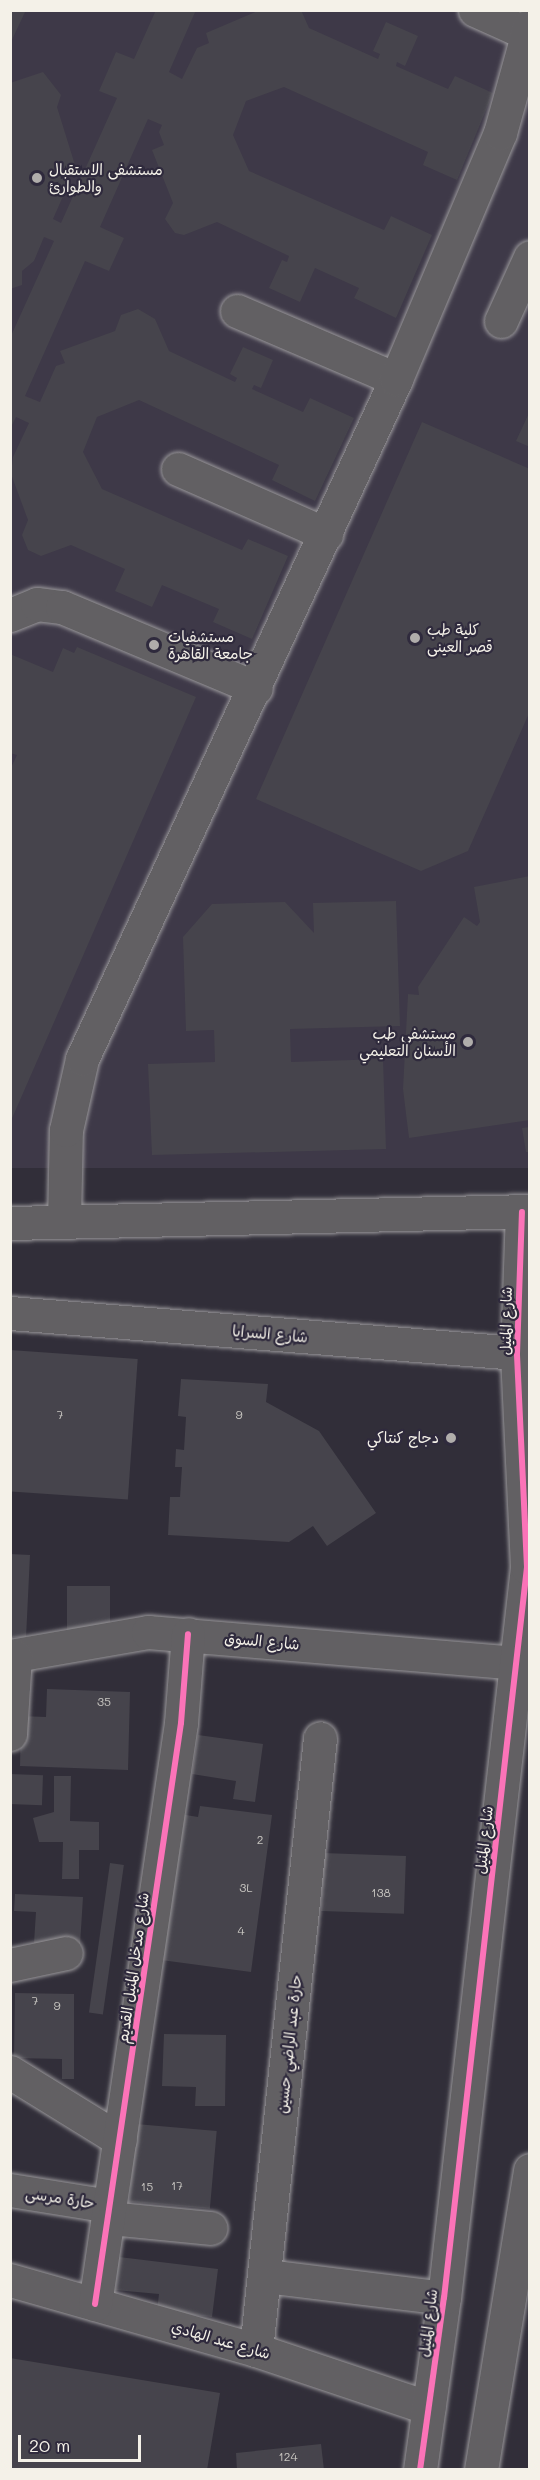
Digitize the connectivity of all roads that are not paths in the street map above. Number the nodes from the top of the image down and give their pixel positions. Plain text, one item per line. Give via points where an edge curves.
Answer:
1 (476, 10) edge
2 (524, 23) edge
3 (522, 91) edge
4 (530, 257) edge
5 (237, 311) dead end
6 (501, 321) dead end
7 (396, 379) junction
8 (178, 469) dead end
9 (326, 534) junction
10 (10, 615) edge
11 (256, 688) junction
12 (526, 1211) edge
13 (64, 1222) junction
14 (10, 1223) edge
15 (10, 1313) edge
16 (523, 1354) edge
17 (528, 1566) edge
18 (188, 1635) junction
19 (13, 1656) edge
20 (516, 1663) junction
21 (10, 1734) edge
22 (320, 1738) dead end
23 (66, 1953) dead end
24 (10, 1965) edge
25 (10, 2072) edge
26 (120, 2140) junction
27 (530, 2170) edge
28 (10, 2190) edge
29 (110, 2212) junction
30 (211, 2228) dead end
31 (266, 2276) junction
32 (10, 2280) edge
33 (444, 2298) junction
34 (94, 2304) junction
35 (256, 2350) junction
36 (429, 2408) junction
37 (420, 2469) edge
38 (481, 2469) edge

1 - 2 street
2 - 3 street
3 - 7 street
4 - 6 street
5 - 7 street
7 - 9 street
8 - 9 street
9 - 11 street
10 - 11 street via 37,604 62,607
11 - 13 street via 82,1059 66,1130
12 - 13 street
12 - 16 street, شارع المنيل
13 - 14 street
15 - 16 street, شارع السرايا
16 - 17 street, شارع المنيل
17 - 20 street, شارع المنيل
18 - 19 street, شارع السوق via 148,1632
18 - 20 street, شارع السوق
18 - 26 street, شارع مدخل المنيل القديم via 181,1723
19 - 21 street
20 - 33 street, شارع المنيل
22 - 31 street, حارة عبد الراضي حسين
23 - 24 street
25 - 26 street
26 - 29 street, شارع مدخل المنيل القديم
27 - 38 street
28 - 29 street, حارة مرسى
29 - 30 street, حارة مرسى
29 - 34 street, شارع مدخل المنيل القديم
31 - 33 street
31 - 35 street, حارة عبد الراضي حسين
32 - 34 street, شارع عبد الهادي
33 - 36 street, شارع المنيل
34 - 35 street, شارع عبد الهادي
35 - 36 street, شارع عبد الهادي
36 - 37 street, شارع المنيل

